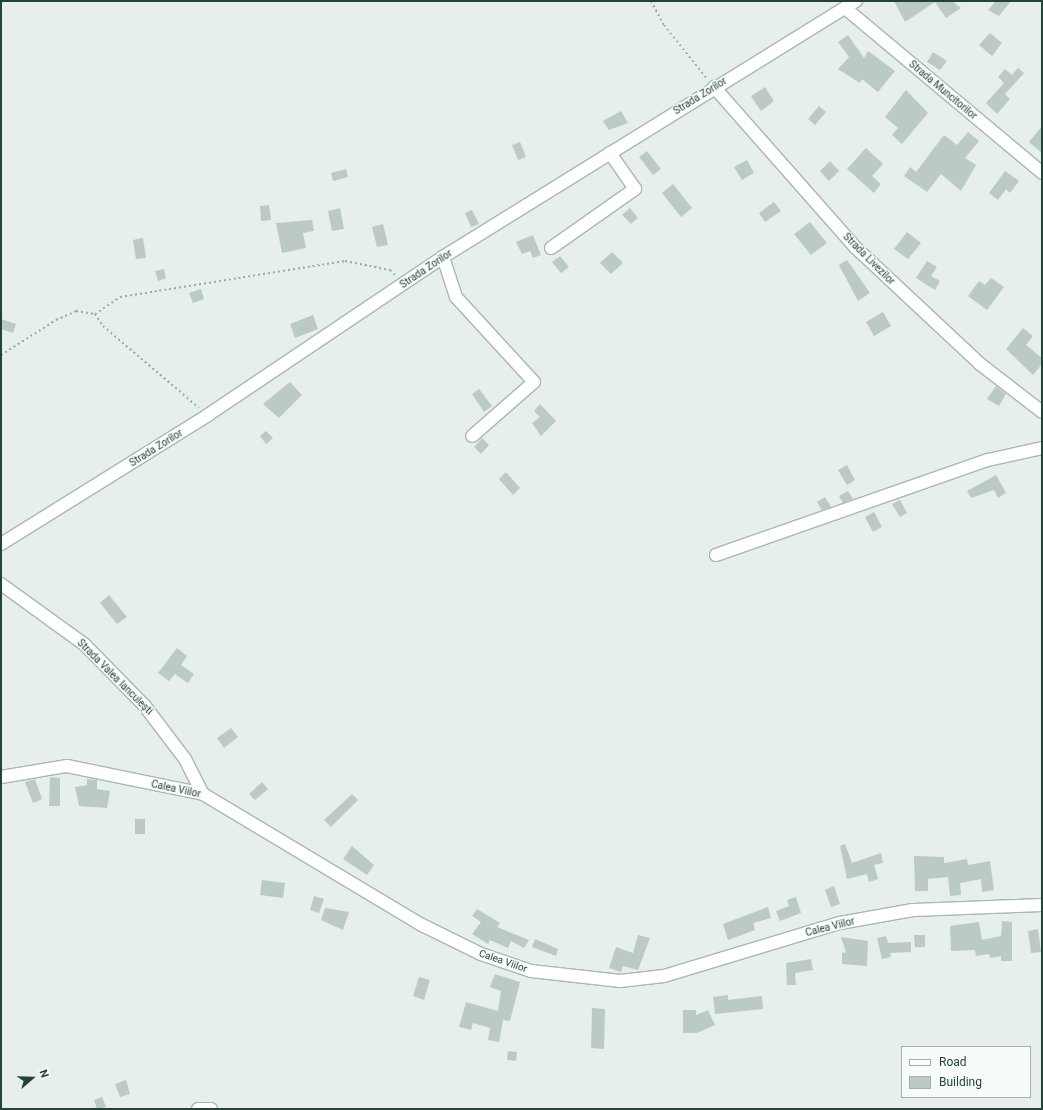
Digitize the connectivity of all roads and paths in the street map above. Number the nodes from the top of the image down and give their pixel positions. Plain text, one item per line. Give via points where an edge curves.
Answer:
1 (651, 1) edge
2 (856, 1) edge
3 (845, 8) junction
4 (714, 88) junction
5 (610, 153) junction
6 (1042, 173) edge
7 (551, 248) dead end
8 (444, 257) junction
9 (402, 286) junction
10 (95, 314) junction
11 (1, 355) edge
12 (1042, 412) edge
13 (208, 415) junction
14 (472, 436) dead end
15 (1042, 448) edge
16 (1, 544) edge
17 (716, 555) dead end
18 (1, 584) edge
19 (1, 777) edge
20 (203, 794) junction
21 (1042, 905) edge
22 (198, 1109) edge
23 (211, 1109) edge

1 - 4 path via 664,25
2 - 3 street, Strada Zorilor
3 - 4 street, Strada Zorilor
3 - 6 street, Strada Muncitorilor
4 - 5 street, Strada Zorilor
4 - 12 street, Strada Livezilor via 855,247 974,359
5 - 7 street via 635,189
5 - 8 street, Strada Zorilor
8 - 9 street, Strada Zorilor
8 - 14 street via 456,297 534,382
9 - 10 path via 390,270 345,261 120,297
9 - 13 street, Strada Zorilor
10 - 11 path via 76,311
10 - 13 path via 103,326
13 - 16 street, Strada Zorilor
15 - 17 street via 988,460
18 - 20 street, Strada Valea Ianculești via 84,644 144,704 185,759
19 - 20 street, Calea Viilor via 67,766
20 - 21 street, Calea Viilor via 422,925 481,954 531,970 620,981 664,976 840,923 914,910
22 - 23 street

